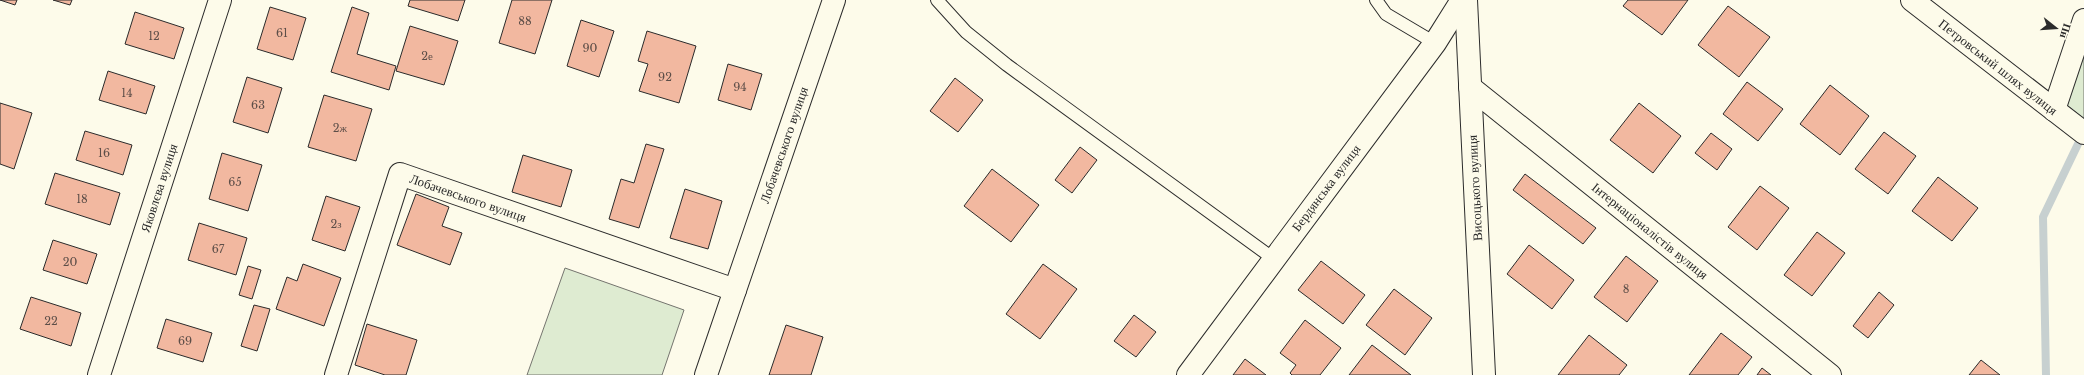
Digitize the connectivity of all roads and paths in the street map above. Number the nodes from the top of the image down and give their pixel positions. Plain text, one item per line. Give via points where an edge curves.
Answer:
1 (220, 0) edge
2 (834, 0) edge
3 (937, 0) edge
4 (1376, 0) edge
5 (1462, 0) edge
6 (1466, 0) edge
7 (1912, 0) edge
8 (2084, 20) edge
9 (1435, 43) junction
10 (1470, 87) junction
11 (2054, 110) junction
12 (2084, 133) edge
13 (1274, 259) junction
14 (735, 290) junction
15 (99, 375) edge
16 (336, 375) edge
17 (706, 375) edge
18 (1188, 375) edge
19 (1484, 375) edge
20 (1830, 375) edge

1 - 15 street, Яковлєва вулиця
2 - 14 street, Лобачевського вулиця
3 - 13 lane via 966,32 1007,65
4 - 9 lane via 1386,14
5 - 9 street, Бердянська вулиця
6 - 10 street, Висоцького вулиця
7 - 11 street, Петровський шлях вулиця
8 - 11 street
9 - 13 street, Бердянська вулиця
10 - 19 street, Висоцького вулиця
10 - 20 street, Інтернаціоналістів вулиця
11 - 12 street, Петровський шлях вулиця
13 - 18 street, Бердянська вулиця
14 - 16 street, Лобачевського вулиця via 400,174
14 - 17 street, Лобачевського вулиця

